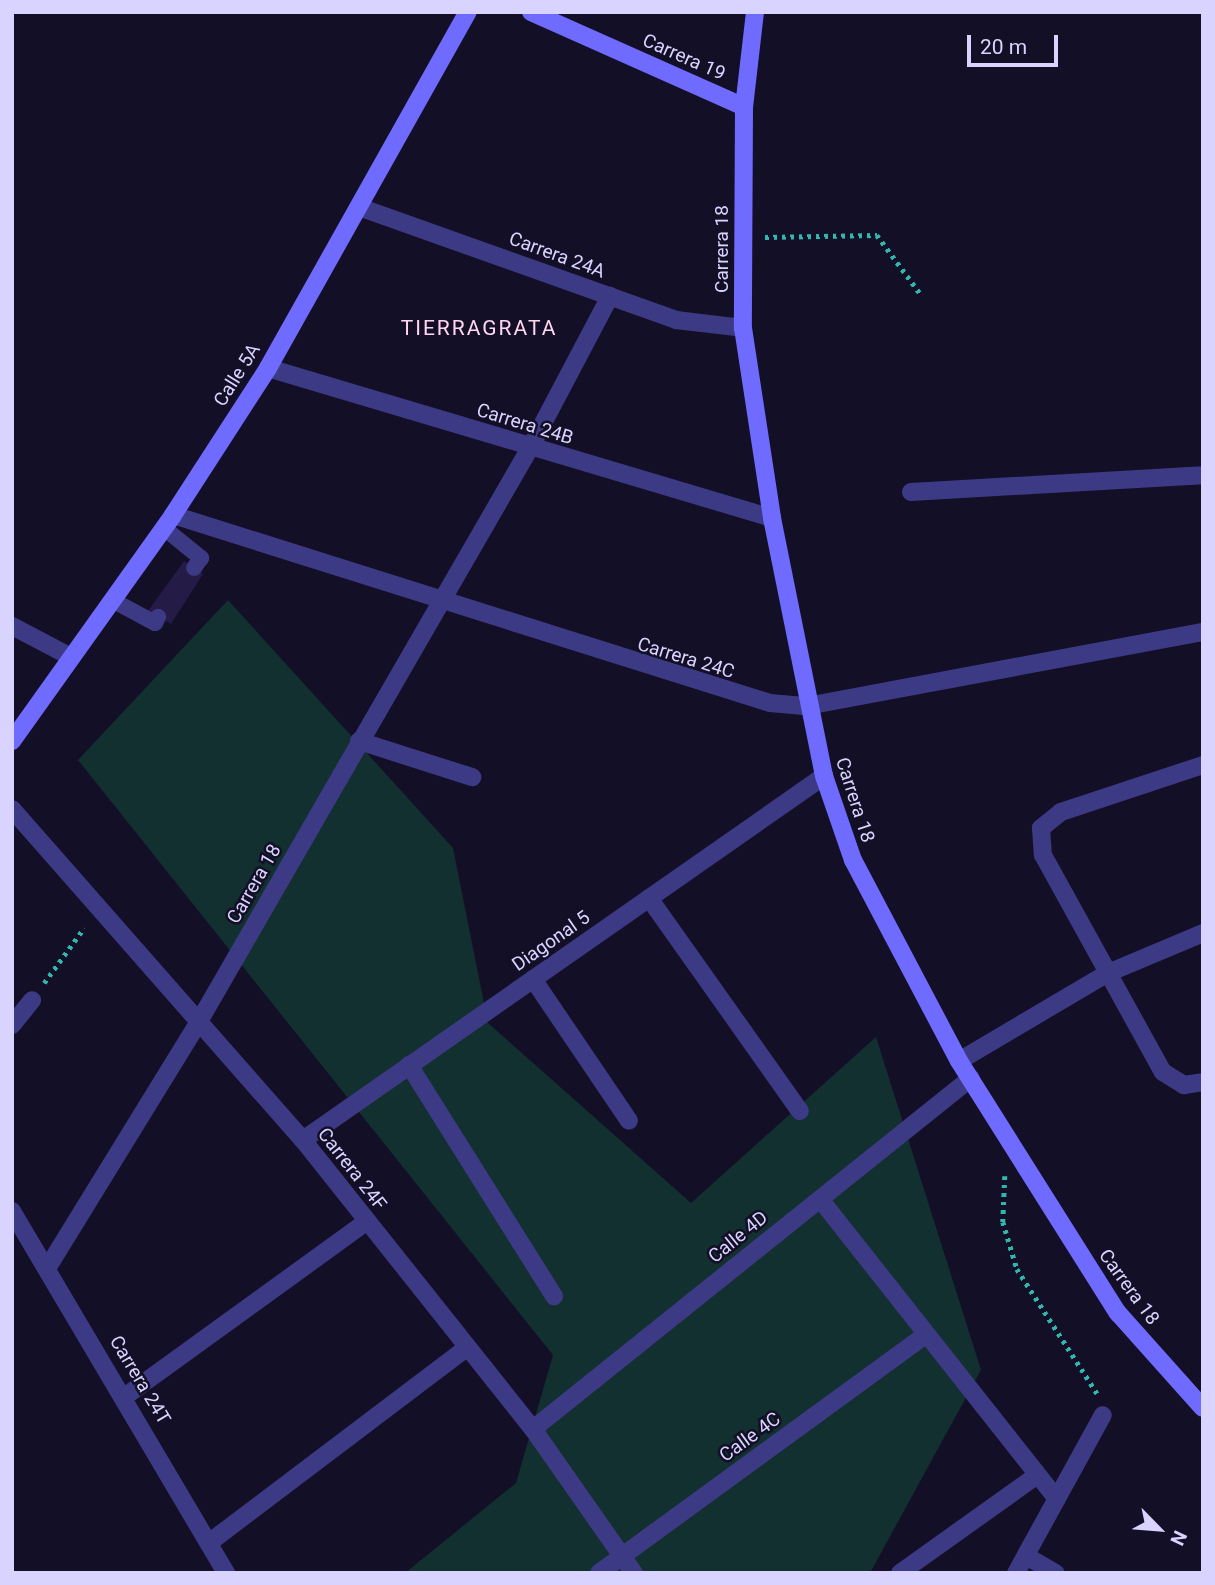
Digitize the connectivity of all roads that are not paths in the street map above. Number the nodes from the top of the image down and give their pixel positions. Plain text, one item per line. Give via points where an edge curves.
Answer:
1 (468, 12) edge
2 (531, 12) edge
3 (755, 12) edge
4 (744, 107) junction
5 (359, 207) junction
6 (610, 296) junction
7 (744, 328) junction
8 (268, 368) junction
9 (530, 448) junction
10 (1203, 475) edge
11 (911, 492) dead end
12 (772, 518) junction
13 (169, 521) junction
14 (194, 568) dead end
15 (112, 600) junction
16 (437, 601) junction
17 (159, 617) dead end
18 (12, 626) edge
19 (1203, 632) edge
20 (71, 657) junction
21 (807, 706) junction
22 (12, 741) edge
23 (359, 741) junction
24 (1203, 765) edge
25 (824, 776) junction
26 (472, 777) dead end
27 (12, 809) edge
28 (649, 898) junction
29 (1203, 933) edge
30 (1108, 973) junction
31 (533, 979) junction
32 (32, 1000) road end
33 (201, 1018) junction
34 (12, 1025) edge
35 (959, 1061) junction
36 (409, 1065) junction
37 (971, 1078) junction
38 (1203, 1082) edge
39 (800, 1111) dead end
40 (629, 1121) dead end
41 (303, 1139) junction
42 (820, 1199) junction
43 (12, 1211) edge
44 (366, 1222) junction
45 (48, 1267) junction
46 (554, 1296) dead end
47 (925, 1335) junction
48 (464, 1350) junction
49 (127, 1395) junction
50 (1203, 1408) edge
51 (1103, 1415) road end
52 (533, 1429) junction
53 (1036, 1476) junction
54 (1057, 1499) junction
55 (209, 1542) junction
56 (1026, 1556) junction
57 (621, 1557) junction
58 (226, 1573) edge
59 (599, 1573) edge
60 (634, 1573) edge
61 (900, 1573) edge
62 (1016, 1573) edge
63 (1056, 1573) edge

1 - 5 street, Calle 5A
2 - 4 street, Carrera 19
3 - 4 street, Carrera 18
4 - 7 street, Carrera 18
5 - 6 street, Carrera 24A
5 - 8 street, Calle 5A
6 - 7 street, Carrera 24A via 676,320
6 - 9 street, Carrera 18
7 - 12 street, Carrera 18
8 - 9 street, Carrera 24B
8 - 13 street, Calle 5A
9 - 12 street, Carrera 24B
9 - 16 street, Carrera 18
10 - 11 street
12 - 21 street, Carrera 18
13 - 14 lane via 201,558
13 - 15 street, Calle 5A
13 - 16 street, Carrera 24C
15 - 17 lane via 155,623
15 - 20 street, Calle 5A
16 - 21 street, Carrera 24C via 724,693
16 - 23 street, Carrera 18
18 - 20 street
19 - 21 street, Carrera 24C
20 - 22 street, Calle 5A
21 - 25 street, Carrera 18
23 - 26 street
23 - 33 street, Carrera 18
24 - 30 street via 1061,812 1041,828 1043,855
25 - 28 street, Diagonal 5
25 - 35 street, Carrera 18 via 853,860
27 - 33 street, Carrera 24F
28 - 31 street, Diagonal 5
28 - 39 street
29 - 30 street
30 - 35 street
30 - 38 street via 1163,1072 1184,1085
31 - 36 street, Diagonal 5
31 - 40 street
32 - 34 street
33 - 41 street, Carrera 24F
33 - 45 street, Carrera 18
35 - 37 street, Carrera 18
36 - 41 street, Diagonal 5
36 - 46 street
37 - 42 street, Calle 4D
37 - 50 street, Carrera 18 via 1118,1313
41 - 44 street, Carrera 24F
42 - 47 street
42 - 52 street, Calle 4D
43 - 45 street, Carrera 24T
44 - 48 street, Carrera 24F
44 - 49 street
45 - 49 street, Carrera 24T
47 - 53 street
47 - 57 street, Calle 4C
48 - 52 street, Carrera 24F
48 - 55 street
49 - 55 street, Carrera 24T
51 - 54 street
52 - 57 street, Carrera 24F
53 - 54 street
53 - 61 street
54 - 56 street
55 - 58 street, Carrera 24T
56 - 62 street
56 - 63 street
57 - 59 street, Calle 4C
57 - 60 street, Carrera 24F

